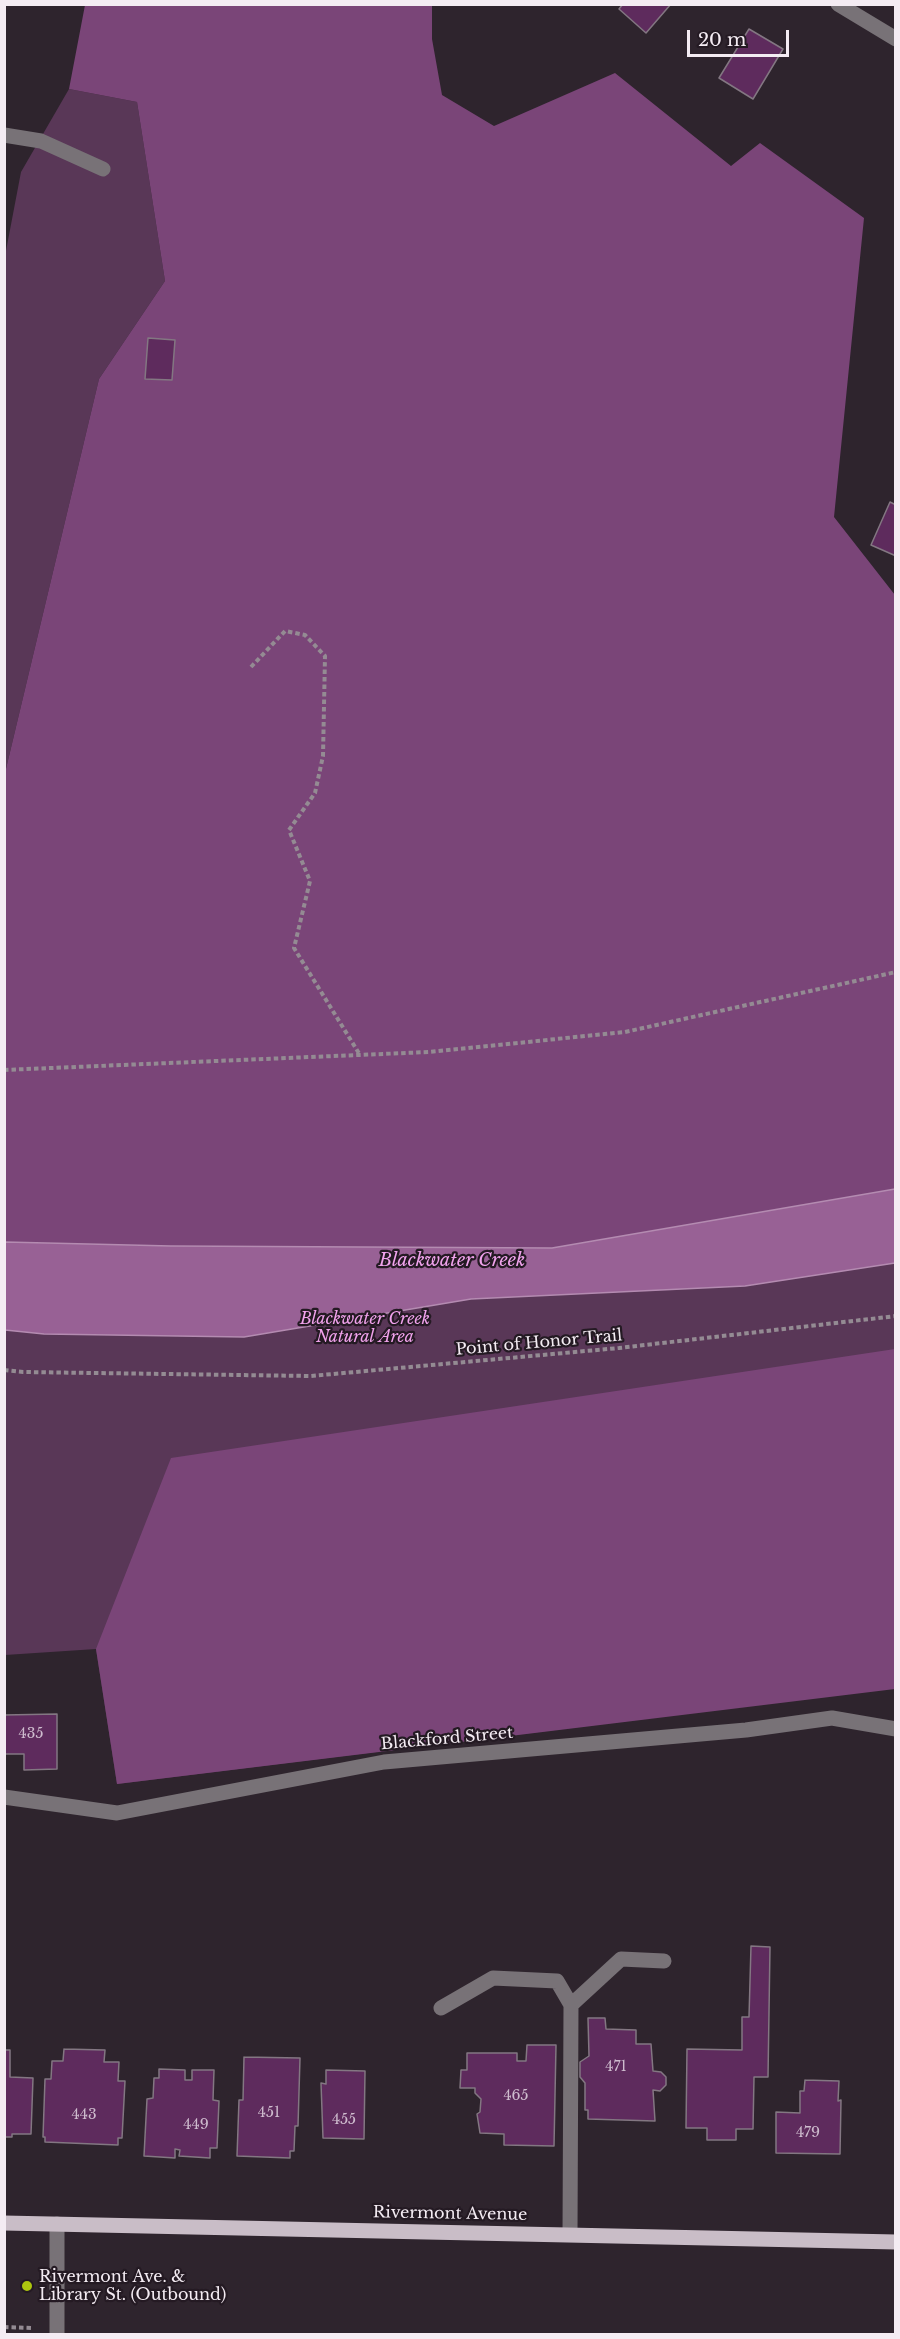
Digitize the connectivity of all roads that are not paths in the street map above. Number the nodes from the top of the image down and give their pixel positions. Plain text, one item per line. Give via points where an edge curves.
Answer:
1 (838, 4) edge
2 (896, 39) edge
3 (4, 135) edge
4 (103, 169) dead end
5 (896, 1729) edge
6 (4, 1797) edge
7 (664, 1961) dead end
8 (571, 2005) junction
9 (441, 2008) dead end
10 (4, 2223) edge
11 (57, 2224) junction
12 (570, 2234) junction
13 (896, 2242) edge
14 (57, 2334) edge

1 - 2 street
3 - 4 street via 40,141
5 - 6 street, Blackford Street via 832,1718 723,1732 384,1762 117,1813
7 - 8 street via 621,1959
8 - 9 street via 557,1981 493,1978
8 - 12 street
10 - 11 main road, Rivermont Avenue
11 - 12 main road, Rivermont Avenue
11 - 14 street
12 - 13 main road, Rivermont Avenue

